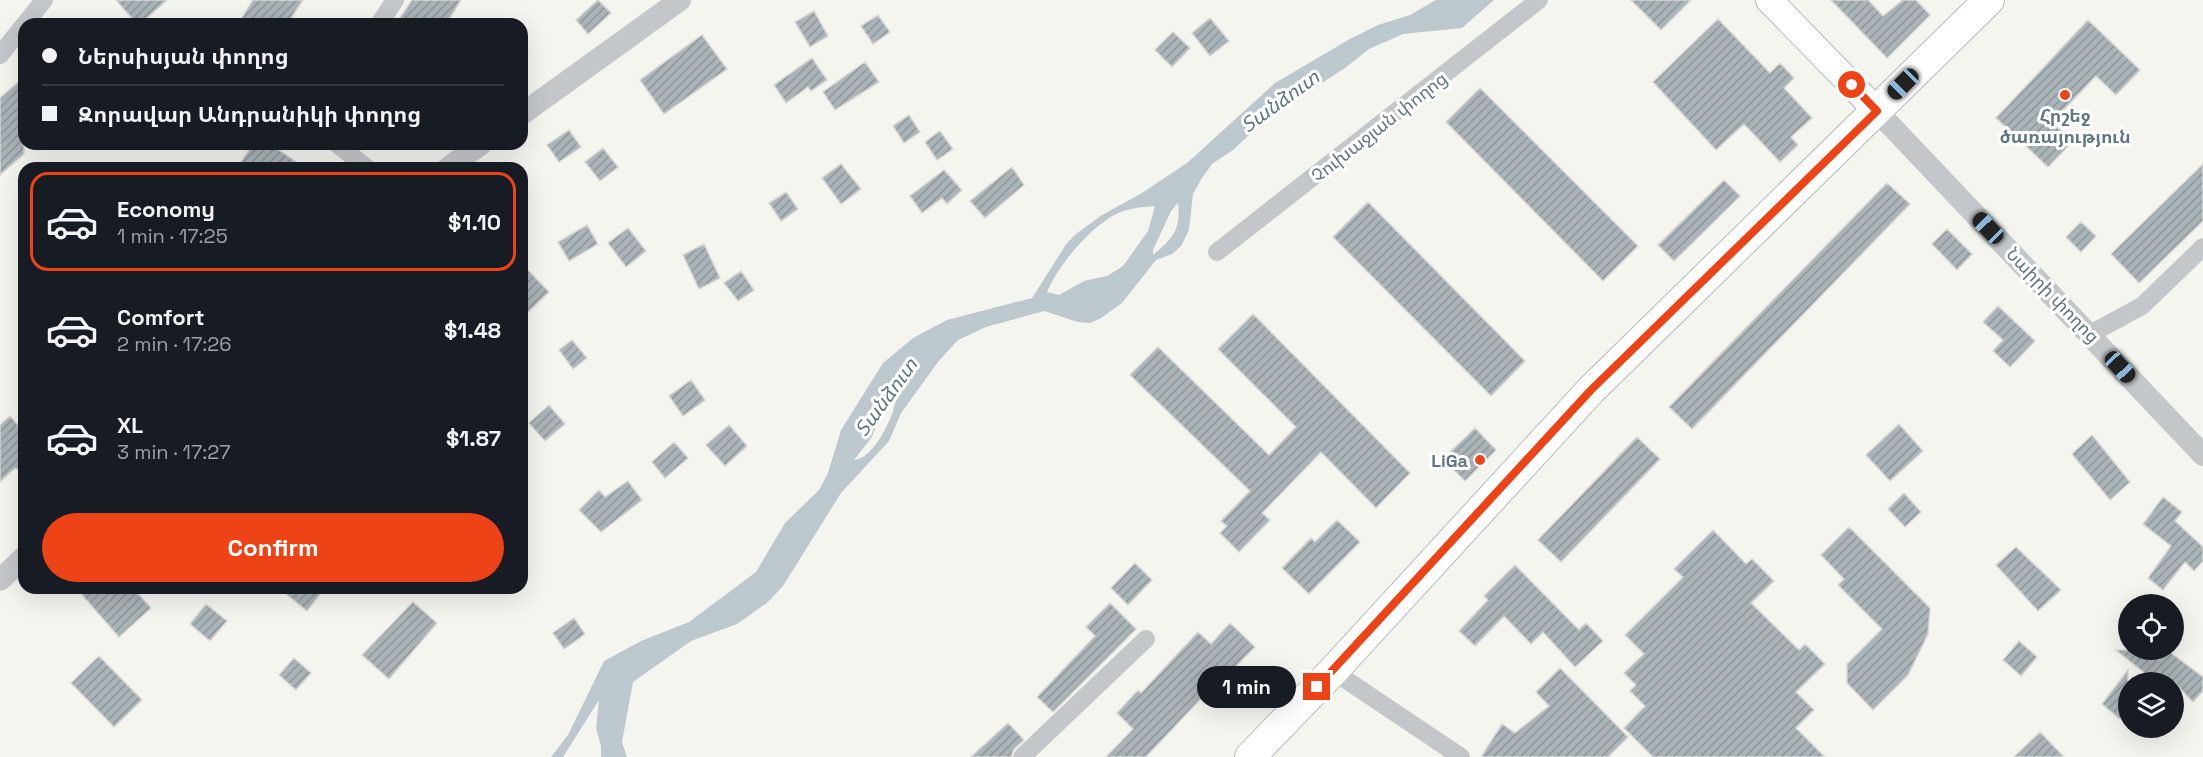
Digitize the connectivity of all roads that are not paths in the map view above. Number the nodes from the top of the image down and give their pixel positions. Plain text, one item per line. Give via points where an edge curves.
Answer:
1 (44, 0) edge
2 (395, 0) edge
3 (680, 0) edge
4 (1539, 0) edge
5 (1770, 0) edge
6 (1989, 0) edge
7 (30, 18) edge
8 (384, 18) edge
9 (18, 32) edge
10 (0, 55) edge
11 (528, 110) edge
12 (1877, 111) junction
13 (344, 150) edge
14 (473, 150) edge
15 (360, 162) edge
16 (456, 162) edge
17 (2203, 248) edge
18 (1217, 252) dead end
19 (2090, 334) junction
20 (2203, 455) edge
21 (18, 563) edge
22 (0, 580) edge
23 (1146, 639) dead end
24 (1333, 671) junction
25 (1022, 757) edge
26 (1250, 757) edge
27 (1461, 757) edge

1 - 7 street
2 - 8 street
3 - 11 street
4 - 18 street, Չուխաջյան փողոց
5 - 12 main road
6 - 12 highway
9 - 10 street
12 - 19 street, Նաիրի փողոց
12 - 24 highway via 1591,390
13 - 15 street
14 - 16 street
17 - 19 street via 2142,306
19 - 20 street, Նաիրի փողոց
21 - 22 street
23 - 25 street
24 - 26 highway
24 - 27 street

